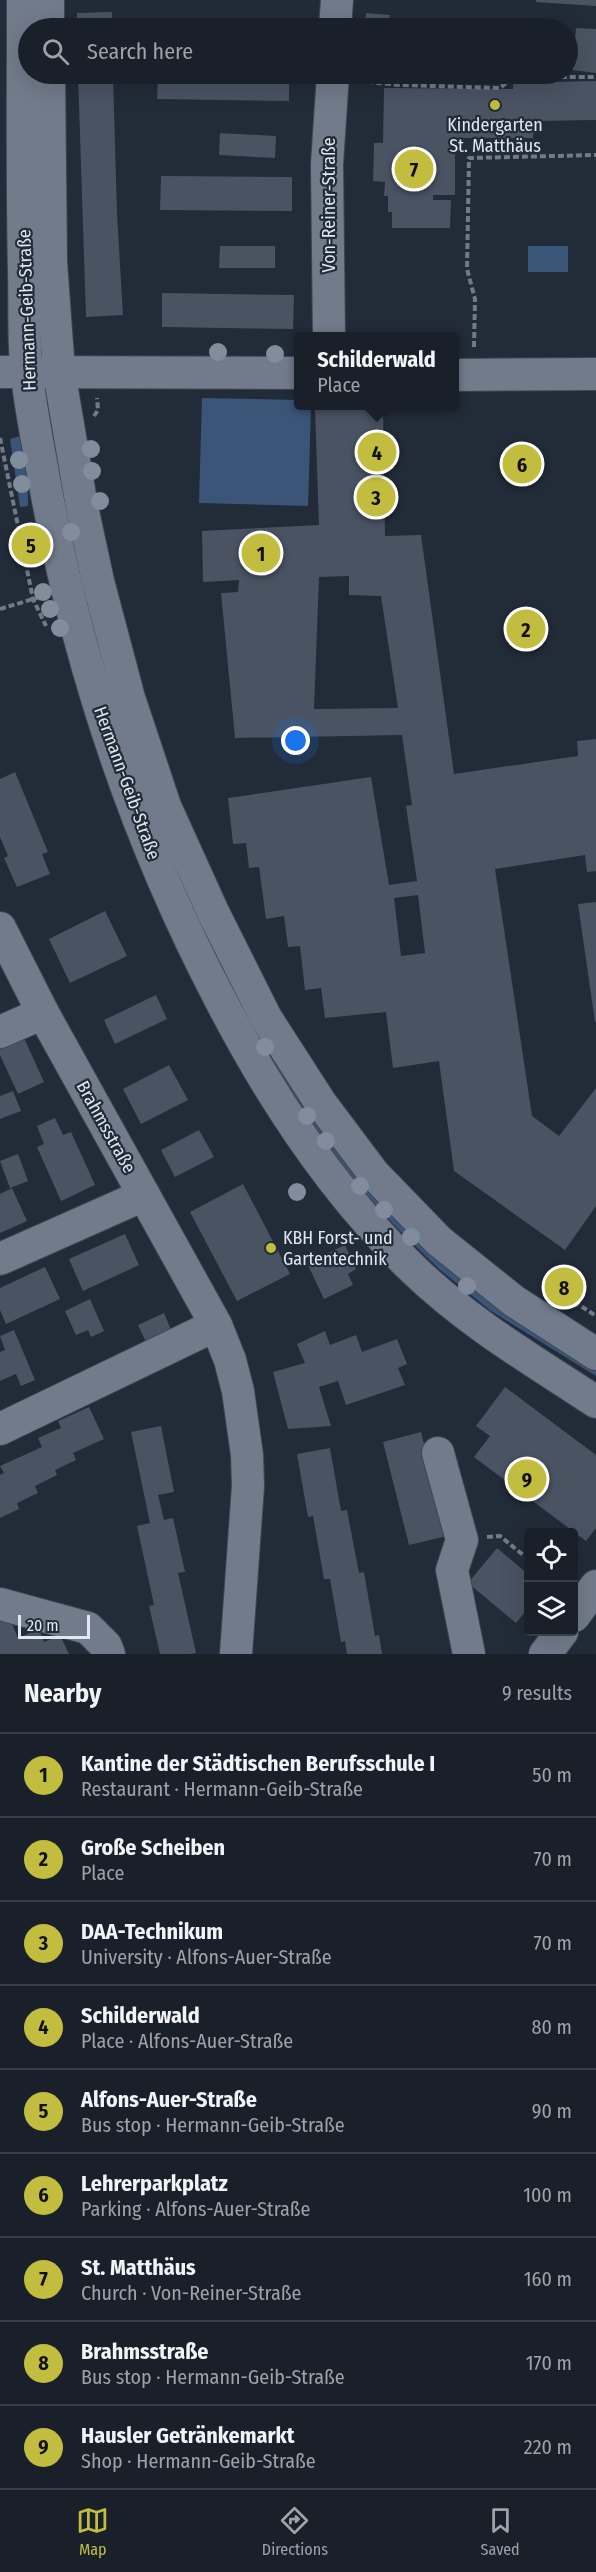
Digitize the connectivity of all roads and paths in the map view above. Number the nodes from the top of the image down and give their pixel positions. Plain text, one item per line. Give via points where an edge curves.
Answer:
1 (23, 0) edge
2 (48, 0) edge
3 (337, 0) edge
4 (23, 18) edge
5 (48, 18) edge
6 (336, 18) edge
7 (578, 77) edge
8 (596, 77) edge
9 (21, 84) edge
10 (49, 84) edge
11 (332, 84) edge
12 (392, 84) edge
13 (505, 84) edge
14 (596, 155) edge
15 (329, 332) edge
16 (13, 372) edge
17 (59, 372) junction
18 (96, 373) junction
19 (294, 373) edge
20 (596, 374) edge
21 (465, 375) edge
22 (91, 423) dead end
23 (66, 589) junction
24 (0, 609) edge
25 (0, 928) edge
26 (43, 1013) junction
27 (0, 1032) edge
28 (144, 1195) junction
29 (0, 1259) edge
30 (570, 1308) dead end
31 (596, 1316) edge
32 (216, 1325) junction
33 (596, 1354) edge
34 (596, 1402) edge
35 (0, 1429) edge
36 (438, 1453) dead end
37 (462, 1540) junction
38 (524, 1556) edge
39 (596, 1586) edge
40 (0, 1604) edge
41 (578, 1609) edge
42 (559, 1636) edge
43 (109, 1654) edge
44 (236, 1654) edge
45 (470, 1654) edge
46 (545, 1654) edge

1 - 4 street, Hermann-Geib-Straße
2 - 5 street
3 - 6 street
7 - 8 path
9 - 16 street, Hermann-Geib-Straße
10 - 17 street, Hermann-Geib-Straße via 51,262
11 - 15 street, Von-Reiner-Straße via 327,164
12 - 13 path via 500,88
14 - 21 path via 469,158 467,269 475,299
16 - 17 street
16 - 23 street, Hermann-Geib-Straße via 50,508
17 - 18 street
17 - 33 street, Hermann-Geib-Straße via 95,570 129,698 165,806 266,1018 320,1102 374,1174 439,1241 514,1302
18 - 19 street
18 - 22 path via 98,410
20 - 21 street
23 - 24 path
23 - 34 street, Hermann-Geib-Straße via 100,714 137,820 184,930 243,1043 291,1122 343,1193 414,1270 474,1322
25 - 26 street, Brahmsstraße
26 - 27 street
26 - 28 street, Brahmsstraße
28 - 29 street
28 - 32 street, Brahmsstraße
30 - 31 path via 578,1304
32 - 35 street
32 - 44 street, Brahmsstraße via 238,1391 247,1455
36 - 37 street
37 - 38 path via 500,1536
37 - 45 street via 452,1570
39 - 41 street
40 - 43 street via 88,1628
42 - 46 street

